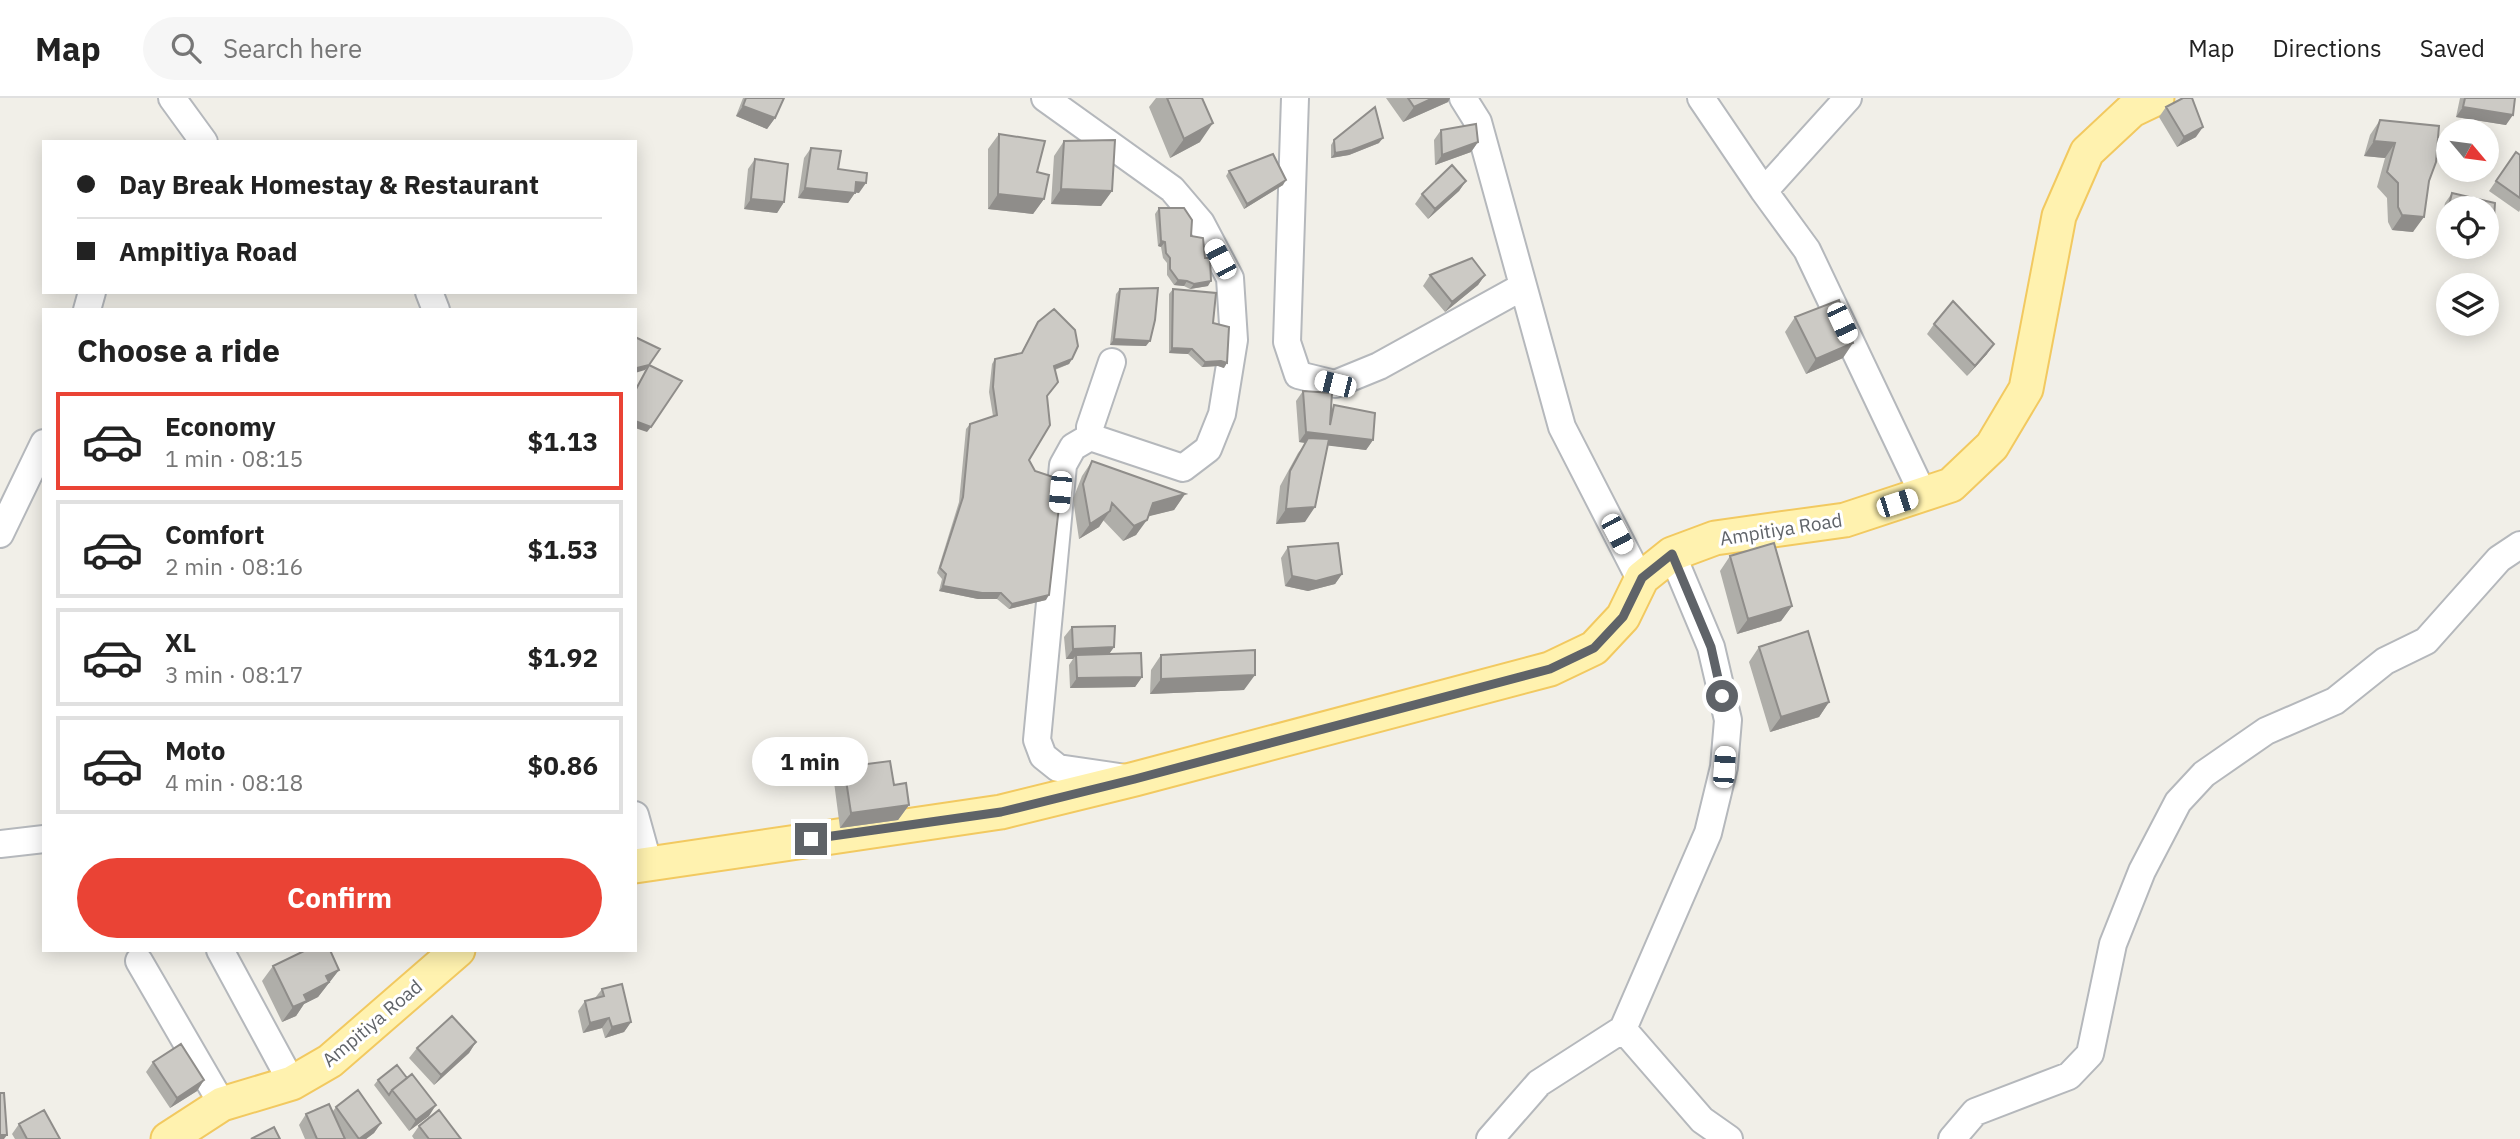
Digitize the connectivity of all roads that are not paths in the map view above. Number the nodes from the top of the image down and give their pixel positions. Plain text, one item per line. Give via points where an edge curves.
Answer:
1 (172, 98) edge
2 (1045, 98) edge
3 (1295, 98) edge
4 (1463, 98) edge
5 (1701, 98) edge
6 (1848, 98) edge
7 (2136, 102) edge
8 (203, 140) edge
9 (1764, 191) junction
10 (1522, 287) junction
11 (1112, 362) dead end
12 (1090, 437) junction
13 (42, 447) edge
14 (1923, 494) junction
15 (0, 534) edge
16 (2520, 545) edge
17 (1672, 554) junction
18 (1642, 578) junction
19 (1135, 779) junction
20 (637, 829) edge
21 (42, 839) edge
22 (0, 844) edge
23 (642, 864) edge
24 (221, 952) edge
25 (456, 952) edge
26 (139, 961) dead end
27 (1623, 1029) junction
28 (292, 1083) junction
29 (222, 1104) junction
30 (168, 1139) edge
31 (1490, 1139) edge
32 (1729, 1139) edge
33 (1952, 1139) edge

1 - 8 street
2 - 12 street via 1172,189 1201,223 1230,278 1234,340 1222,414 1208,449 1183,468
3 - 10 street via 1287,342 1298,375 1335,384 1379,366
4 - 10 street via 1478,122
5 - 9 street
6 - 9 street
7 - 14 main road, Ampitiya Road via 2087,152 2059,216 2026,389 1992,446 1951,485
9 - 14 street via 1807,250
10 - 18 street via 1562,427
11 - 12 street
12 - 19 street via 1073,447 1063,465 1037,740 1043,756 1058,768
13 - 15 street
14 - 17 main road, Ampitiya Road via 1845,520 1715,538
16 - 33 street via 2499,559 2426,641 2385,661 2335,701 2266,731 2204,774 2178,802 2142,871 2113,944 2090,1054 2069,1076 1975,1112
17 - 18 main road, Ampitiya Road
17 - 27 street via 1711,647 1728,720 1724,767 1708,833
18 - 19 main road, Ampitiya Road via 1623,617 1594,648 1550,669
19 - 23 main road, Ampitiya Road via 1001,812
20 - 23 street
21 - 22 street
24 - 28 street
25 - 28 main road, Ampitiya Road via 330,1061
26 - 29 street
27 - 31 street via 1539,1083
27 - 32 street via 1702,1120
28 - 29 main road, Ampitiya Road
29 - 30 main road, Ampitiya Road

